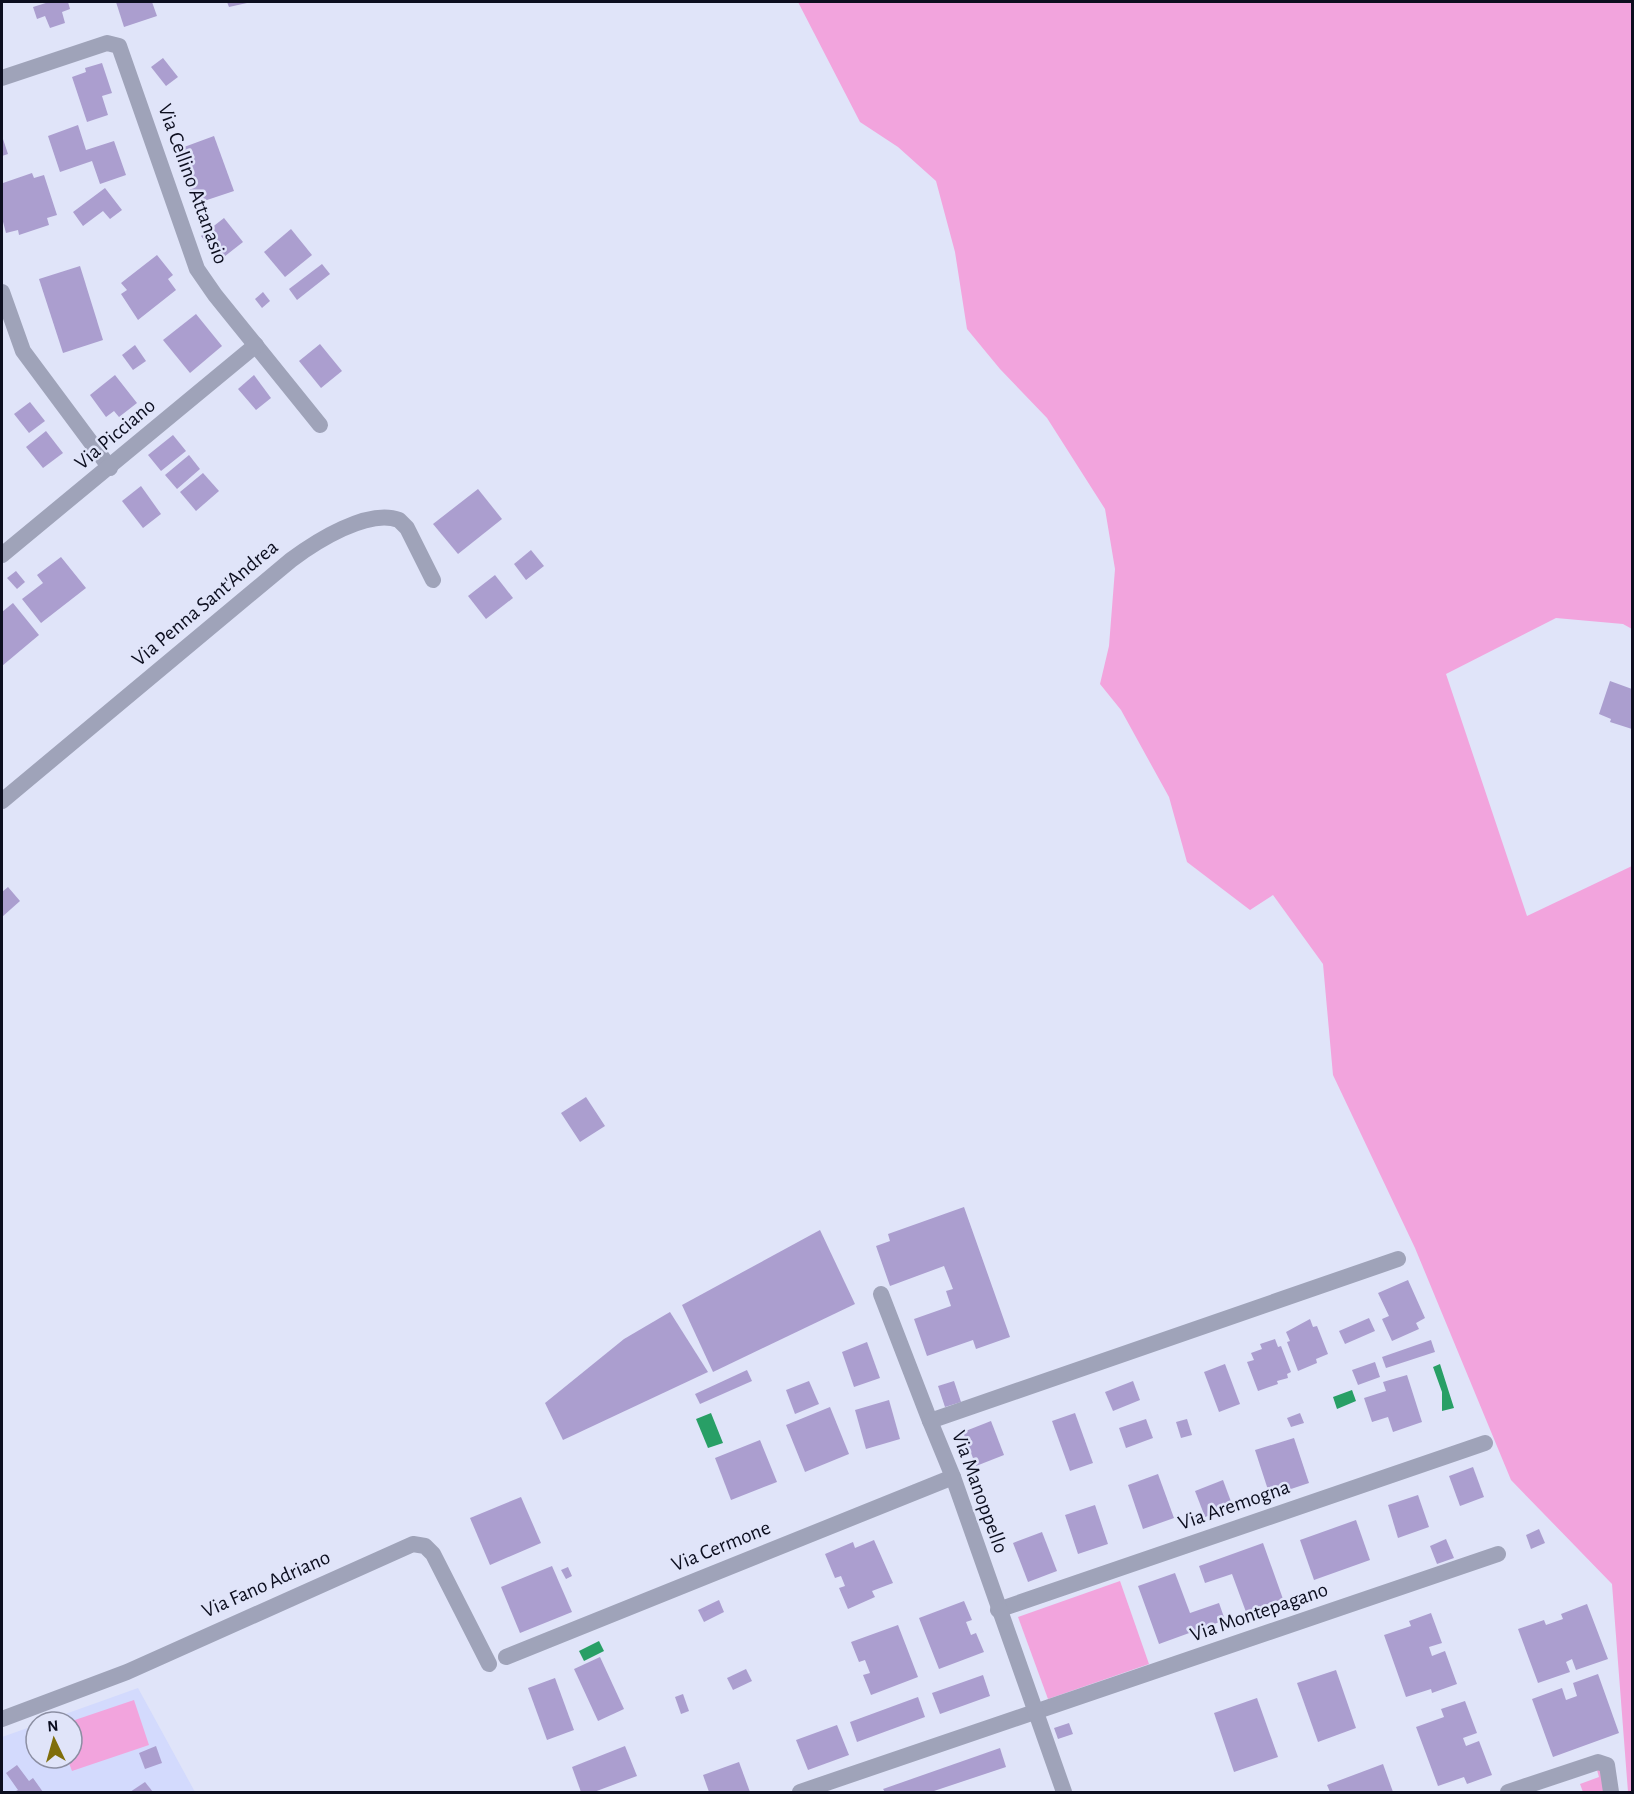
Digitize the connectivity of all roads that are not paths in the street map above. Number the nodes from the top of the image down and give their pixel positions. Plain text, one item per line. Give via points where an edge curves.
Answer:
1 (2, 78) edge
2 (2, 292) edge
3 (256, 345) junction
4 (320, 425) dead end
5 (110, 468) junction
6 (2, 555) edge
7 (433, 580) dead end
8 (2, 801) edge
9 (1398, 1259) dead end
10 (881, 1294) dead end
11 (930, 1421) junction
12 (1485, 1443) dead end
13 (953, 1477) junction
14 (1498, 1554) dead end
15 (998, 1610) junction
16 (506, 1657) dead end
17 (489, 1664) dead end
18 (1034, 1712) junction
19 (2, 1719) edge
20 (800, 1792) edge
21 (1064, 1792) edge
22 (1508, 1792) edge
23 (1611, 1792) edge

1 - 3 street, Via Cellino Attanasio via 107,43 119,46 194,262 208,286
2 - 5 street via 23,351
3 - 4 street, Via Cellino Attanasio
3 - 5 street, Via Picciano
5 - 6 street, Via Picciano
7 - 8 street, Via Penna Sant'Andrea via 407,528 399,520 377,518 332,534 291,560
9 - 11 street, Via Manoppello
10 - 11 street
11 - 13 street, Via Manoppello
12 - 15 street, Via Aremogna
13 - 15 street, Via Manoppello
13 - 16 street, Via Cermone
14 - 18 street, Via Montepagano
15 - 18 street, Via Manoppello
17 - 19 street, Via Fano Adriano via 433,1554 425,1546 413,1544 127,1672
18 - 20 street
18 - 21 street, Via Manoppello
22 - 23 street via 1598,1762 1609,1770

